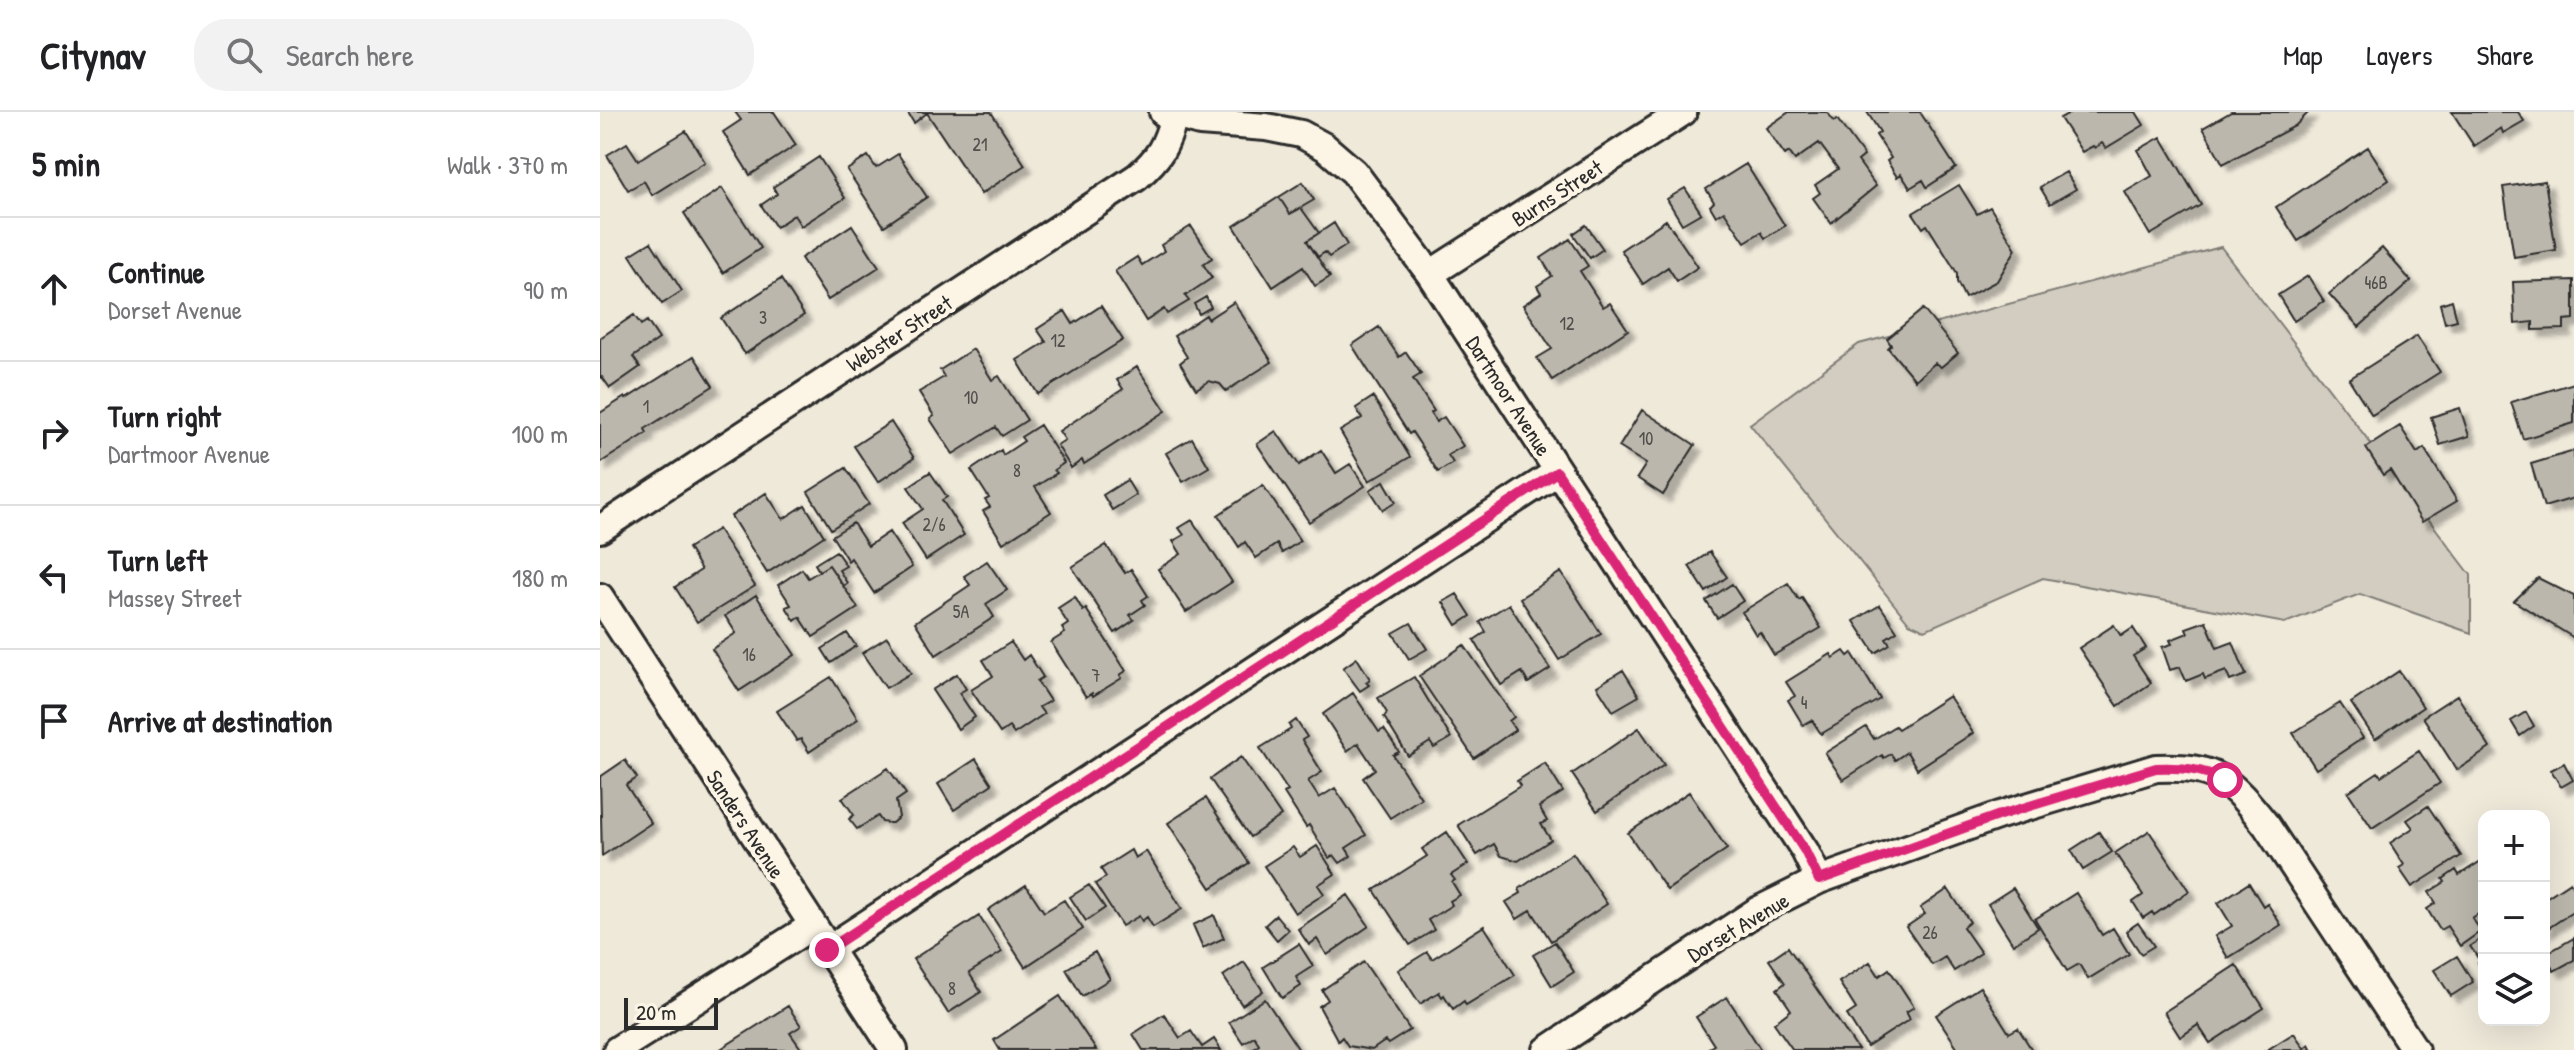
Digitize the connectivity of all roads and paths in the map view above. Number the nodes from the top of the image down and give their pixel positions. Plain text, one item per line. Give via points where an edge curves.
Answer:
1 (1683, 112) edge
2 (1169, 114) edge
3 (1430, 274) junction
4 (1557, 472) junction
5 (600, 529) edge
6 (600, 597) edge
7 (1819, 880) junction
8 (812, 926) junction
9 (827, 950) junction
10 (617, 1050) edge
11 (894, 1050) edge
12 (1547, 1050) edge
13 (2415, 1050) edge

1 - 3 street, Burns Street
2 - 3 street, Dartmoor Avenue via 1301,134 1325,147 1354,172
2 - 5 street, Webster Street via 1168,141 1158,159 1137,177
3 - 4 street, Dartmoor Avenue
4 - 7 street, Dartmoor Avenue
4 - 9 street
6 - 8 street, Sanders Avenue
7 - 12 street, Dorset Avenue via 1757,911
7 - 13 street, Dorset Avenue via 2000,815 2156,768 2202,770 2225,780 2266,825
8 - 9 street, Sanders Avenue
8 - 10 street
9 - 11 street, Sanders Avenue

